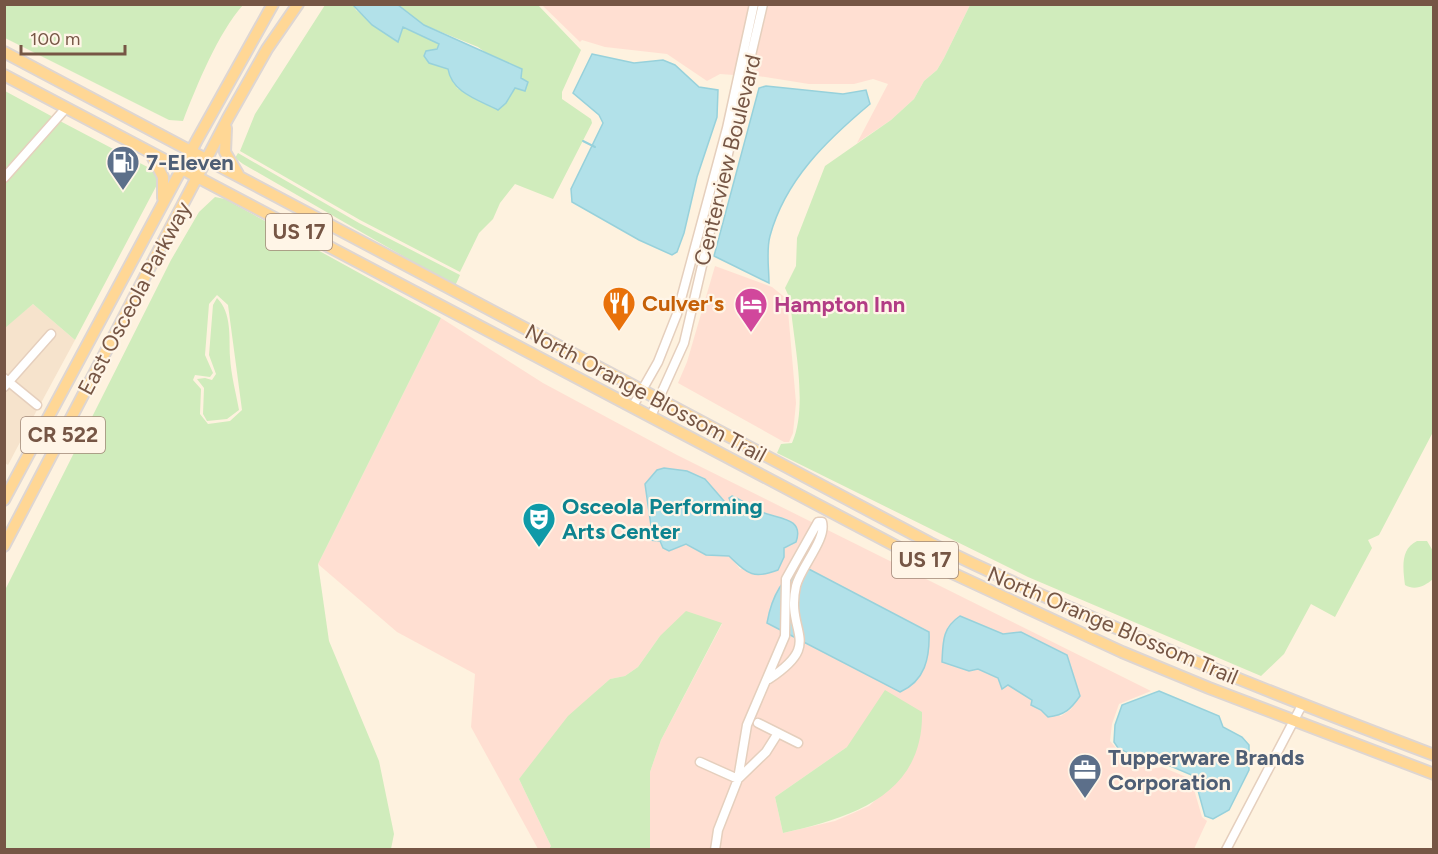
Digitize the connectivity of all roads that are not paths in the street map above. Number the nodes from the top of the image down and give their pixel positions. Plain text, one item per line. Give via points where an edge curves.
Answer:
1 (273, 4) edge
2 (298, 4) edge
3 (754, 4) edge
4 (764, 4) edge
5 (4, 52) edge
6 (4, 75) edge
7 (66, 108) junction
8 (228, 118) junction
9 (191, 150) junction
10 (150, 152) junction
11 (206, 159) junction
12 (181, 169) junction
13 (197, 177) junction
14 (240, 177) junction
15 (4, 178) edge
16 (162, 204) junction
17 (687, 280) junction
18 (697, 282) junction
19 (51, 334) dead end
20 (6, 382) edge
21 (642, 391) junction
22 (658, 400) junction
23 (37, 405) dead end
24 (633, 406) junction
25 (651, 416) junction
26 (4, 500) edge
27 (865, 509) junction
28 (833, 513) junction
29 (4, 546) edge
30 (798, 631) junction
31 (1074, 631) junction
32 (786, 632) junction
33 (1125, 633) junction
34 (1122, 651) junction
35 (778, 652) junction
36 (1168, 652) junction
37 (790, 662) junction
38 (769, 679) junction
39 (1302, 705) junction
40 (1294, 720) junction
41 (758, 723) dead end
42 (778, 733) junction
43 (798, 743) dead end
44 (1434, 755) edge
45 (700, 762) dead end
46 (1434, 774) edge
47 (738, 779) junction
48 (715, 849) edge
49 (1226, 849) edge

1 - 9 main road, CR 522
2 - 8 main road, CR 522
3 - 17 street, Centerview Boulevard via 727,128
4 - 18 street, Centerview Boulevard
5 - 9 main road, North Orange Blossom Trail / US 17
6 - 7 main road, North Orange Blossom Trail / US 17
7 - 10 main road, North Orange Blossom Trail / US 17
7 - 15 street
8 - 11 main road, CR 522
8 - 14 main road via 225,152
9 - 11 main road, North Orange Blossom Trail / US 17
9 - 12 main road, CR 522
10 - 12 main road, North Orange Blossom Trail / US 17
10 - 16 main road via 163,177
11 - 13 main road, CR 522
11 - 14 main road, North Orange Blossom Trail / US 17
12 - 13 main road, North Orange Blossom Trail / US 17
12 - 16 main road, East Osceola Parkway / CR 522
13 - 24 main road, North Orange Blossom Trail / US 17
13 - 29 main road, East Osceola Parkway / CR 522
14 - 21 main road, North Orange Blossom Trail / US 17
16 - 26 main road, East Osceola Parkway / CR 522
17 - 18 street
17 - 21 street, Centerview Boulevard via 664,348
18 - 22 street, Centerview Boulevard via 684,343
19 - 20 street
20 - 23 street
21 - 22 main road, North Orange Blossom Trail / US 17
21 - 24 street, Centerview Boulevard
22 - 25 street, Centerview Boulevard
22 - 27 main road, North Orange Blossom Trail / US 17
24 - 25 main road, North Orange Blossom Trail / US 17
25 - 28 main road, North Orange Blossom Trail / US 17
27 - 28 main road via 846,507
27 - 33 main road, North Orange Blossom Trail / US 17 via 998,576
28 - 31 main road, North Orange Blossom Trail / US 17
30 - 32 street via 793,628
30 - 32 street via 795,588 823,531 822,522 818,522 786,579
30 - 37 street via 801,646
31 - 33 main road via 1114,640 1122,639
31 - 34 main road, North Orange Blossom Trail / US 17
32 - 35 street
33 - 36 main road, North Orange Blossom Trail / US 17
34 - 36 main road via 1137,647
34 - 40 main road, North Orange Blossom Trail / US 17
35 - 37 street via 780,659
35 - 38 street
36 - 39 main road, North Orange Blossom Trail / US 17
37 - 38 street
38 - 47 street via 747,725
39 - 40 street
39 - 44 main road, US 17
40 - 46 main road, US 17
40 - 49 street
41 - 42 street
42 - 43 street
42 - 47 street via 766,752
45 - 47 street
47 - 48 street via 718,830

